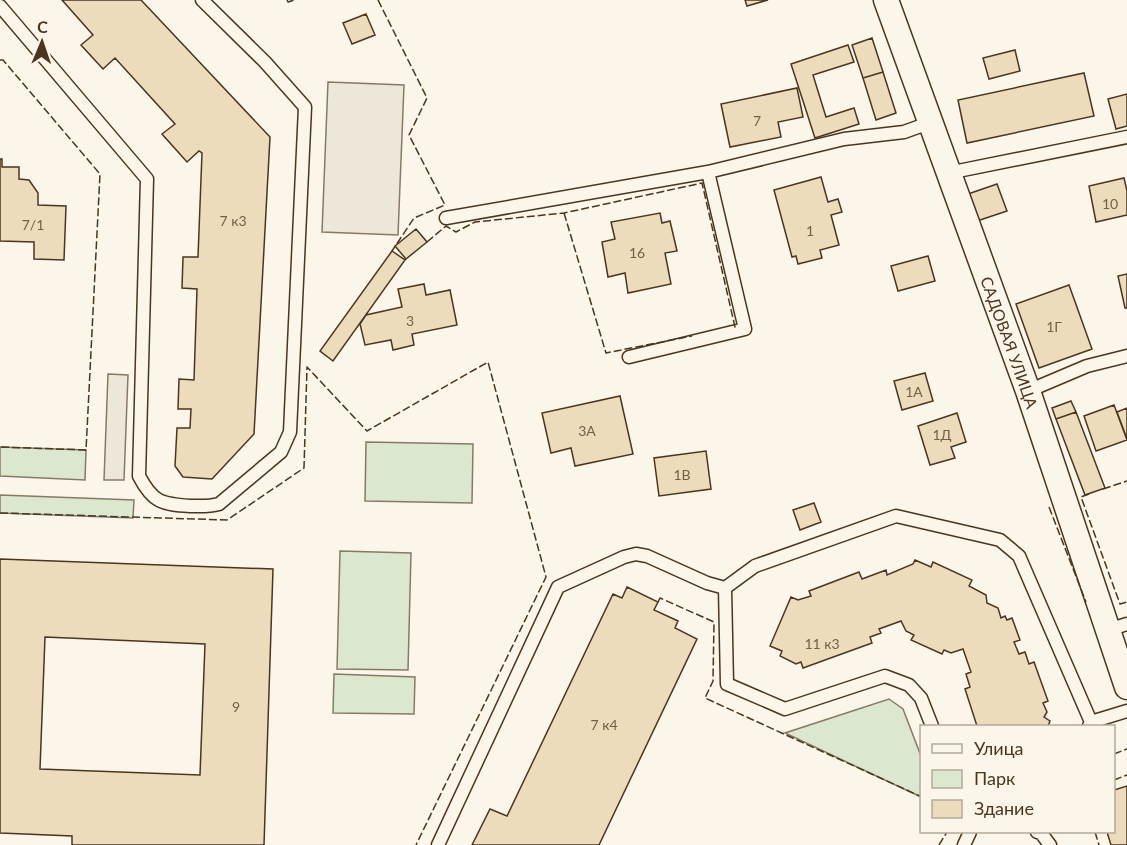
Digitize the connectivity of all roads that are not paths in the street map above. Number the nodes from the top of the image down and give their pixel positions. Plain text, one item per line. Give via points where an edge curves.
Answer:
1 (202, 0) edge
2 (886, 0) edge
3 (0, 6) edge
4 (929, 123) junction
5 (1127, 137) edge
6 (708, 172) junction
7 (948, 173) junction
8 (446, 218) dead end
9 (1127, 356) edge
10 (629, 357) dead end
11 (1028, 391) junction
12 (725, 588) junction
13 (1118, 627) edge
14 (1127, 687) edge
15 (1127, 711) edge
16 (1090, 724) edge
17 (932, 725) edge
18 (1041, 833) edge
19 (438, 845) edge
20 (1050, 845) edge

1 - 3 lane via 305,107 290,432 281,452 219,504 208,507 164,504 146,490 139,477 147,179
2 - 4 street, САДОВАЯ УЛИЦА
4 - 6 lane via 904,132 844,139
4 - 7 street, САДОВАЯ УЛИЦА
5 - 7 lane
6 - 8 lane
6 - 10 lane via 745,329
7 - 11 street, САДОВАЯ УЛИЦА
9 - 11 lane via 1087,366
11 - 13 street, САДОВАЯ УЛИЦА
12 - 16 lane via 755,566 896,516 1000,540 1019,556
12 - 17 lane via 728,684 785,709 885,676 909,685 921,698
12 - 19 lane via 636,554 558,587
13 - 14 street, САДОВАЯ УЛИЦА
15 - 16 lane
18 - 20 lane

